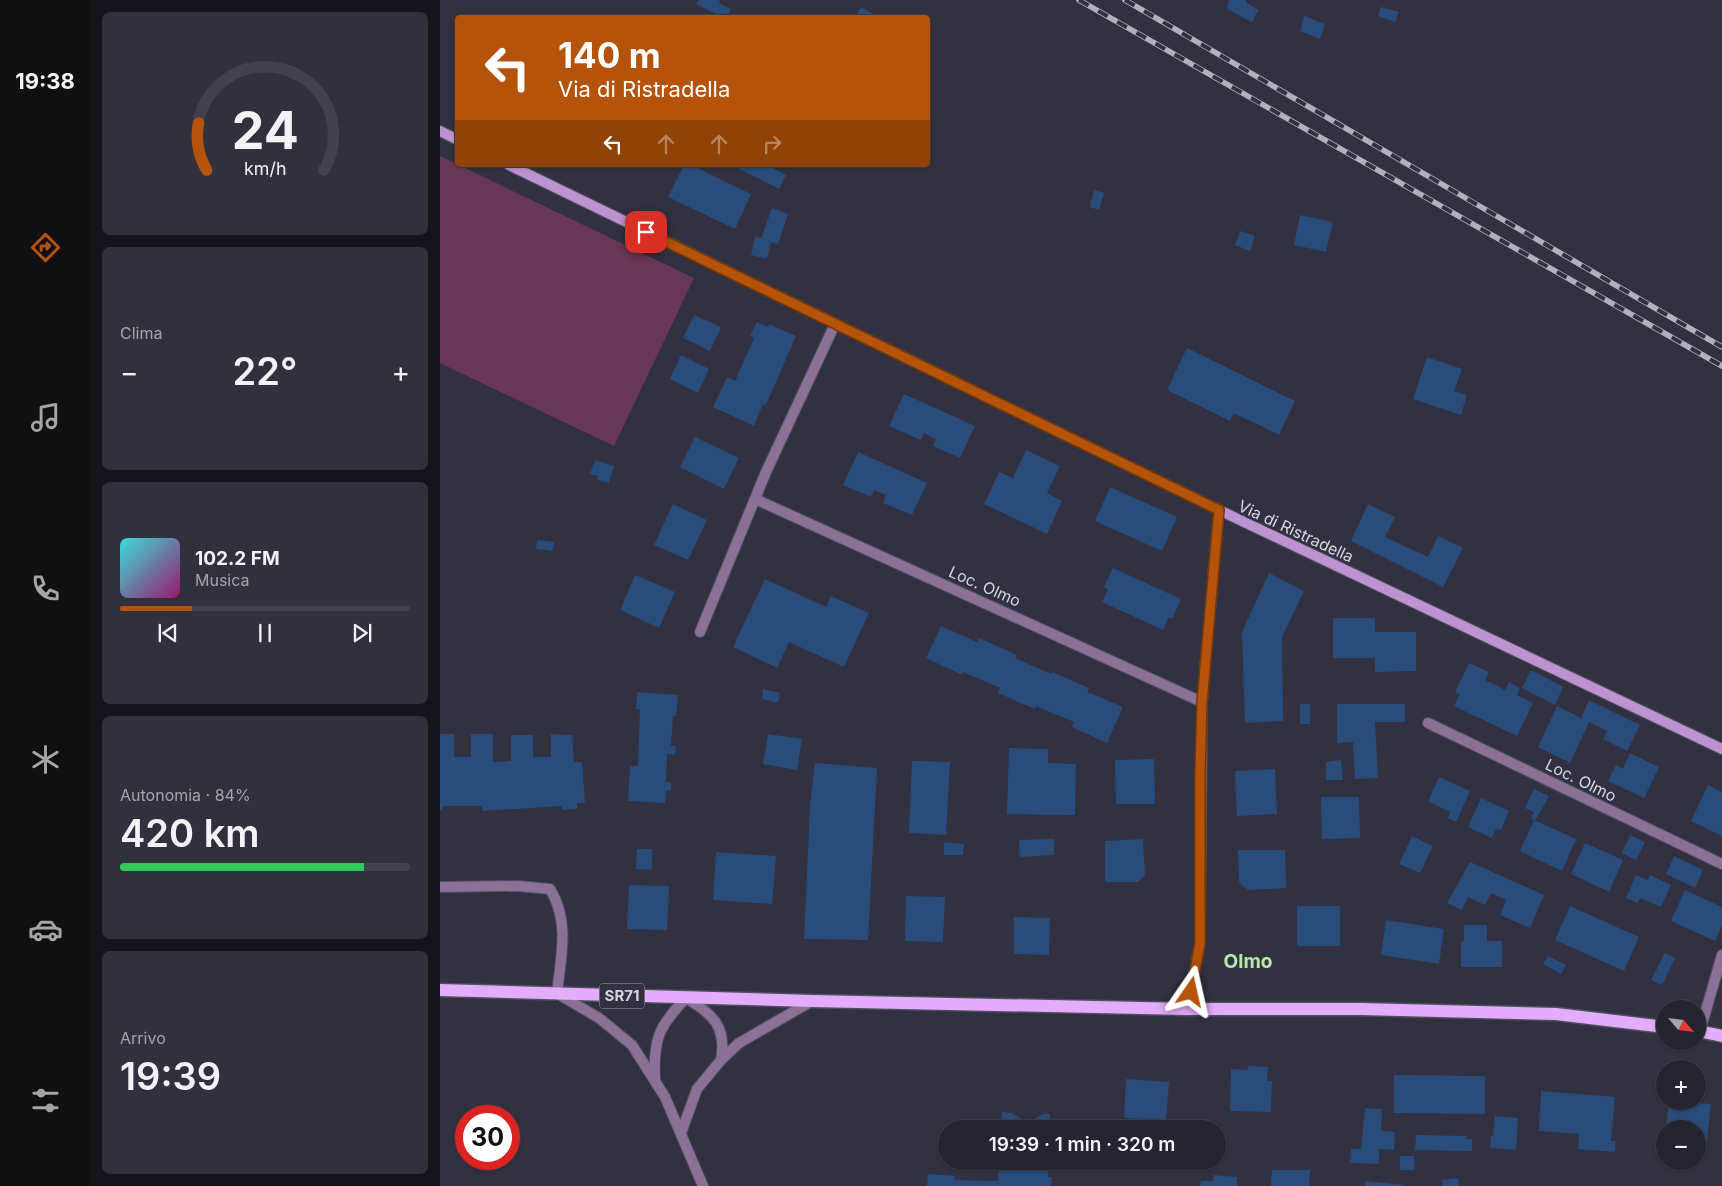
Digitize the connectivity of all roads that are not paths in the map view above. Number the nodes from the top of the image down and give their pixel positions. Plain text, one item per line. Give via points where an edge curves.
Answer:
1 (440, 132) edge
2 (455, 139) edge
3 (513, 167) edge
4 (835, 324) junction
5 (755, 499) junction
6 (1219, 510) junction
7 (700, 632) dead end
8 (1202, 702) junction
9 (1428, 723) dead end
10 (1722, 749) edge
11 (1722, 864) edge
12 (440, 887) edge
13 (1722, 955) edge
14 (440, 990) edge
15 (557, 994) junction
16 (686, 998) junction
17 (812, 1001) junction
18 (1706, 1008) edge
19 (1187, 1009) junction
20 (1656, 1026) edge
21 (1706, 1033) edge
22 (1722, 1036) edge
23 (721, 1060) junction
24 (655, 1080) junction
25 (680, 1133) junction
26 (704, 1186) edge

1 - 2 street
3 - 4 street, Via di Ristradella
4 - 5 street
4 - 6 street, Via di Ristradella
5 - 7 street
5 - 8 street, Loc. Olmo
6 - 8 street
6 - 10 street, Via di Ristradella
8 - 19 street via 1200,943
9 - 11 street, Loc. Olmo
12 - 15 street via 550,889 557,900 564,928
13 - 18 street
14 - 15 main road, SR71
15 - 16 main road, SR71
15 - 24 street via 600,1018 632,1045
16 - 17 main road, SR71
16 - 23 street via 702,1008 719,1026 723,1044
16 - 24 street via 670,1015 656,1041
17 - 19 main road, SR71
17 - 23 street via 738,1043
19 - 20 main road, SR71 via 1556,1014
21 - 22 main road
23 - 25 street via 697,1088
24 - 25 street
25 - 26 street

